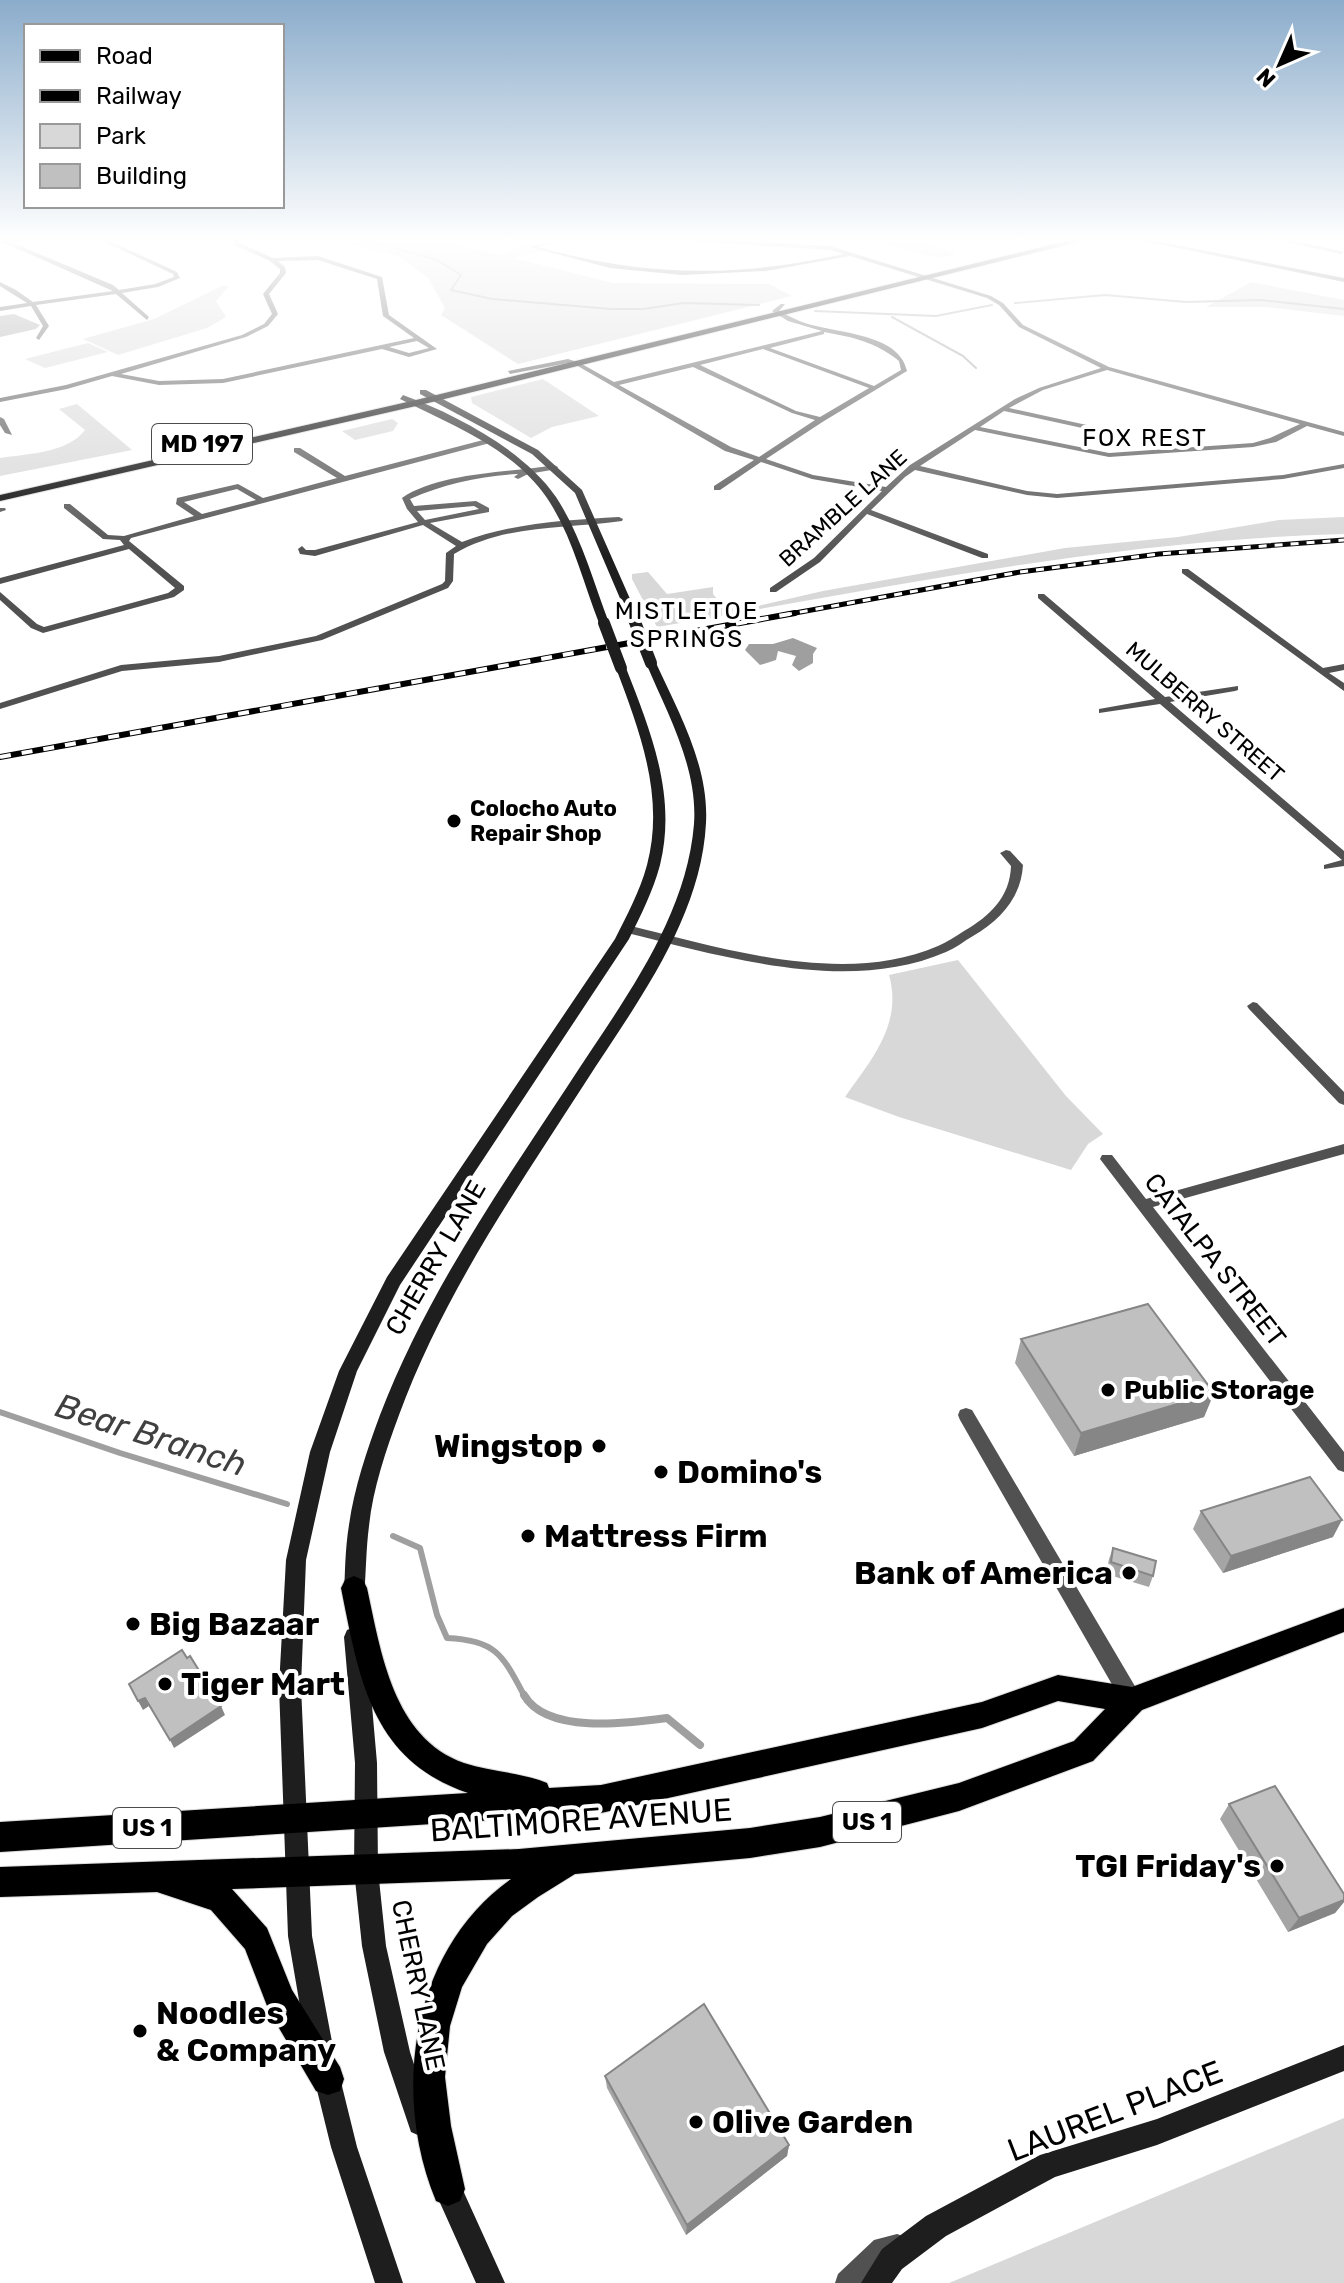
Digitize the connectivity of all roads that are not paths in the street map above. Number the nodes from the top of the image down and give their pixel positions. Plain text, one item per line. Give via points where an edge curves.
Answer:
1 (218, 344) edge
2 (398, 344) edge
3 (424, 344) edge
4 (634, 344) edge
5 (655, 344) edge
6 (778, 344) edge
7 (876, 344) edge
8 (1057, 344) edge
9 (383, 347) junction
10 (762, 347) junction
11 (578, 364) junction
12 (693, 364) junction
13 (1107, 368) junction
14 (510, 372) junction
15 (112, 374) junction
16 (614, 384) junction
17 (874, 388) junction
18 (423, 392) junction
19 (403, 397) junction
20 (436, 398) junction
21 (0, 400) edge
22 (416, 403) junction
23 (1003, 409) junction
24 (0, 419) edge
25 (821, 419) junction
26 (1304, 425) junction
27 (974, 428) junction
28 (1102, 431) dead end
29 (9, 433) dead end
30 (1344, 434) edge
31 (487, 441) junction
32 (297, 450) dead end
33 (760, 460) junction
34 (1344, 466) edge
35 (554, 467) junction
36 (913, 467) junction
37 (528, 472) junction
38 (344, 479) junction
39 (0, 486) edge
40 (717, 488) dead end
41 (885, 489) junction
42 (263, 501) junction
43 (1, 506) edge
44 (67, 506) dead end
45 (411, 509) junction
46 (866, 511) junction
47 (201, 517) junction
48 (619, 519) dead end
49 (594, 521) junction
50 (426, 522) junction
51 (564, 523) junction
52 (127, 542) junction
53 (463, 546) junction
54 (330, 550) dead end
55 (985, 556) dead end
56 (1185, 571) dead end
57 (0, 581) edge
58 (773, 590) dead end
59 (0, 595) edge
60 (1041, 596) dead end
61 (1344, 667) edge
62 (1322, 671) junction
63 (1235, 688) dead end
64 (1344, 688) edge
65 (1160, 701) junction
66 (0, 706) edge
67 (1103, 711) dead end
68 (1006, 853) dead end
69 (1344, 860) edge
70 (1328, 867) dead end
71 (627, 929) junction
72 (665, 938) junction
73 (1253, 1006) dead end
74 (1344, 1100) edge
75 (1344, 1149) edge
76 (1107, 1159) dead end
77 (1142, 1205) junction
78 (966, 1415) dead end
79 (1344, 1465) edge
80 (354, 1588) junction
81 (1344, 1620) edge
82 (1132, 1700) junction
83 (601, 1799) junction
84 (366, 1814) junction
85 (295, 1819) junction
86 (0, 1837) edge
87 (571, 1860) junction
88 (366, 1870) junction
89 (296, 1873) junction
90 (149, 1878) junction
91 (0, 1882) edge
92 (1344, 2058) edge
93 (328, 2079) junction
94 (448, 2189) junction
95 (916, 2240) junction
96 (389, 2283) edge
97 (491, 2283) edge
98 (847, 2283) edge
99 (875, 2283) edge

1 - 15 street
2 - 9 street
3 - 9 street via 433,350 405,355
4 - 14 main road, MD 197
5 - 11 main road, MD 197
6 - 10 street
7 - 17 street via 902,360 905,369
8 - 13 street
9 - 15 street via 223,381 159,383
10 - 12 street
10 - 17 street
11 - 14 street via 568,361
11 - 16 street
11 - 20 main road, MD 197
12 - 16 street
12 - 25 street via 794,412
13 - 23 street, BRAMBLE LANE via 1041,389
13 - 26 street
14 - 18 main road, MD 197
15 - 21 street
16 - 33 street via 717,444
17 - 25 street
18 - 19 main road, MD 197
18 - 20 main road, CHERRY LANE
19 - 22 main road, CHERRY LANE
19 - 39 main road, MD 197
20 - 22 main road, MD 197
20 - 35 main road, CHERRY LANE via 523,444
22 - 31 main road, CHERRY LANE
22 - 43 main road, MD 197
23 - 27 street, BRAMBLE LANE
23 - 28 street
24 - 29 street
25 - 33 street
26 - 27 street via 1253,445 1129,455 1086,452
26 - 30 street
27 - 36 street, BRAMBLE LANE
31 - 37 main road, CHERRY LANE
31 - 38 street
32 - 38 street
33 - 40 street
33 - 41 street via 812,477
34 - 36 street via 1283,477 1057,496
35 - 37 street
35 - 49 main road, CHERRY LANE via 579,492
36 - 41 street, BRAMBLE LANE
37 - 45 street via 486,476 411,495 405,500
37 - 51 main road, CHERRY LANE via 550,496
38 - 42 street
41 - 46 street, BRAMBLE LANE
42 - 47 street
42 - 47 street via 238,486 180,500
44 - 52 street via 109,538
45 - 50 street
45 - 50 street via 476,503 486,510
46 - 55 street
46 - 58 street, BRAMBLE LANE via 817,560
47 - 52 street
48 - 49 street
49 - 51 street
49 - 72 main road, CHERRY LANE, bridge via 694,768 700,807 695,859
50 - 53 street
50 - 54 street
51 - 53 street
51 - 71 main road, CHERRY LANE, bridge via 655,758 661,818 652,870
52 - 57 street
52 - 59 street via 180,591 43,630
53 - 66 street via 450,553 445,586 328,635 219,659 113,669
56 - 62 street
60 - 65 street, MULBERRY STREET
61 - 62 street
62 - 64 street
63 - 65 street
65 - 67 street
65 - 69 street, MULBERRY STREET
68 - 72 street via 1017,865 1018,876 1000,911 966,936 921,956 816,967 758,960
69 - 70 street
71 - 72 street
71 - 85 main road, CHERRY LANE via 393,1282 348,1371 320,1452 296,1560 290,1686
72 - 80 main road, CHERRY LANE via 449,1287 407,1372 362,1502
73 - 74 street
75 - 77 street
76 - 77 street, CATALPA STREET
77 - 79 street, CATALPA STREET
78 - 82 street
80 - 83 main road via 368,1654 388,1711 420,1755 477,1785
80 - 84 main road, CHERRY LANE
81 - 82 main road, BALTIMORE AVENUE / US 1
82 - 83 main road, BALTIMORE AVENUE / US 1 via 1058,1688 982,1715
82 - 87 main road, BALTIMORE AVENUE / US 1 via 1083,1751 944,1802 750,1843
83 - 84 main road, BALTIMORE AVENUE / US 1
84 - 85 main road, BALTIMORE AVENUE / US 1
84 - 88 main road, CHERRY LANE
85 - 86 main road, BALTIMORE AVENUE / US 1
85 - 89 main road, CHERRY LANE
87 - 88 main road, BALTIMORE AVENUE / US 1
87 - 94 main road via 494,1912 447,1977 431,2033 430,2103
88 - 89 main road, BALTIMORE AVENUE / US 1
88 - 94 main road, CHERRY LANE via 374,1946 397,2052
89 - 90 main road, BALTIMORE AVENUE / US 1
89 - 93 main road, CHERRY LANE via 300,1936
90 - 91 main road, BALTIMORE AVENUE / US 1
90 - 93 main road via 220,1898 229,1908 256,1939 280,2000
92 - 95 main road, LAUREL PLACE via 1157,2132 1050,2165
93 - 96 main road, CHERRY LANE via 344,2147
94 - 97 main road, CHERRY LANE
95 - 98 street, LAUREL PLACE via 883,2249
95 - 99 main road, LAUREL PLACE via 892,2259

